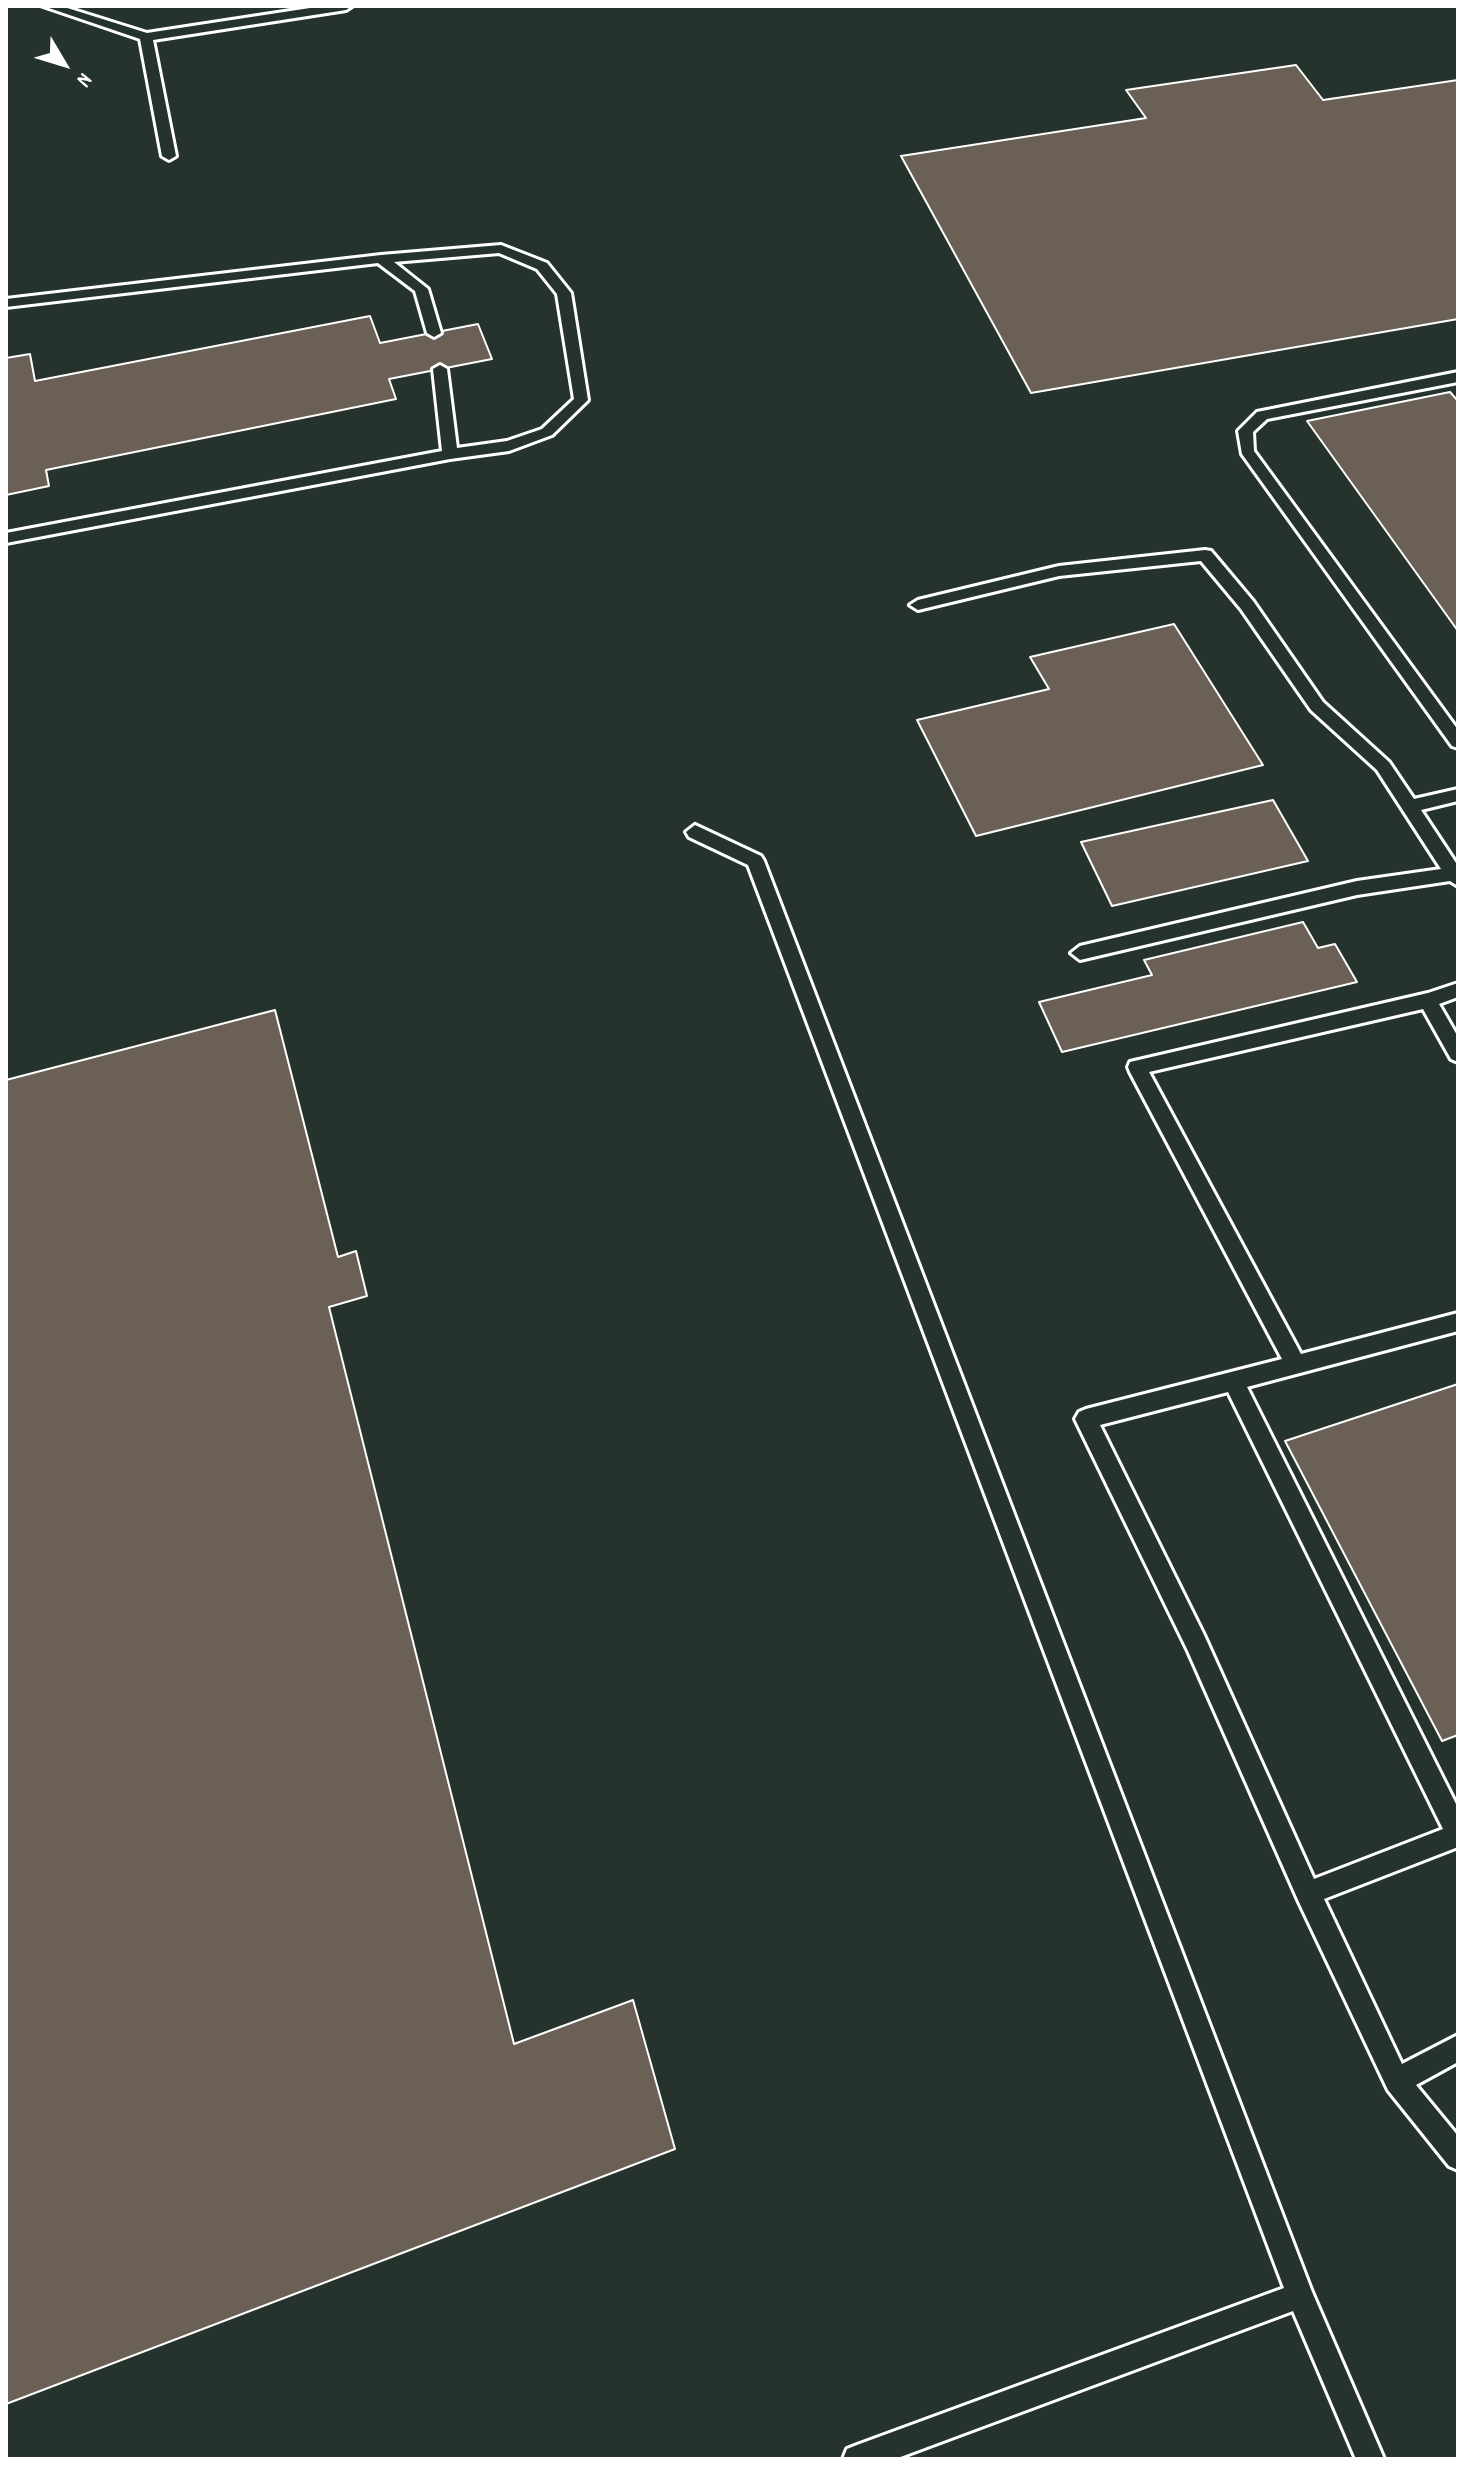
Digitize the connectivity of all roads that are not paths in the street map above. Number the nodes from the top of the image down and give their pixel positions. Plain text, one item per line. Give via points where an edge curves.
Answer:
1 (49, 6) edge
2 (346, 6) edge
3 (146, 37) junction
4 (169, 156) dead end
5 (381, 259) junction
6 (6, 303) edge
7 (434, 333) dead end
8 (440, 369) dead end
9 (1458, 377) edge
10 (450, 454) junction
11 (6, 538) edge
12 (918, 605) dead end
13 (1458, 742) edge
14 (1458, 795) edge
15 (1409, 807) junction
16 (695, 832) dead end
17 (1456, 877) edge
18 (1080, 953) dead end
19 (1458, 990) edge
20 (1428, 1000) junction
21 (1458, 1054) edge
22 (1458, 1322) edge
23 (1296, 1365) junction
24 (1233, 1381) junction
25 (1458, 1834) edge
26 (1308, 1893) junction
27 (1458, 2048) edge
28 (1397, 2081) junction
29 (1458, 2157) edge
30 (1300, 2295) junction
31 (857, 2459) edge
32 (1370, 2459) edge

1 - 3 lane
2 - 3 lane
3 - 4 lane
5 - 6 lane
5 - 7 lane via 421,289
5 - 10 lane via 501,249 542,266 564,293 581,400 547,432 509,446
8 - 10 lane
9 - 13 lane via 1262,415 1245,431 1247,451
10 - 11 lane
12 - 15 lane via 1059,571 1205,555 1317,706 1383,766
14 - 15 lane
15 - 17 lane
16 - 30 lane via 755,861
17 - 18 lane via 1357,888
19 - 20 lane
20 - 21 lane
20 - 23 lane via 1137,1067
22 - 23 lane
23 - 24 lane
24 - 25 lane
24 - 26 lane via 1086,1419 1196,1643
25 - 26 lane
26 - 28 lane
27 - 28 lane
28 - 29 lane
30 - 31 lane
30 - 32 lane

